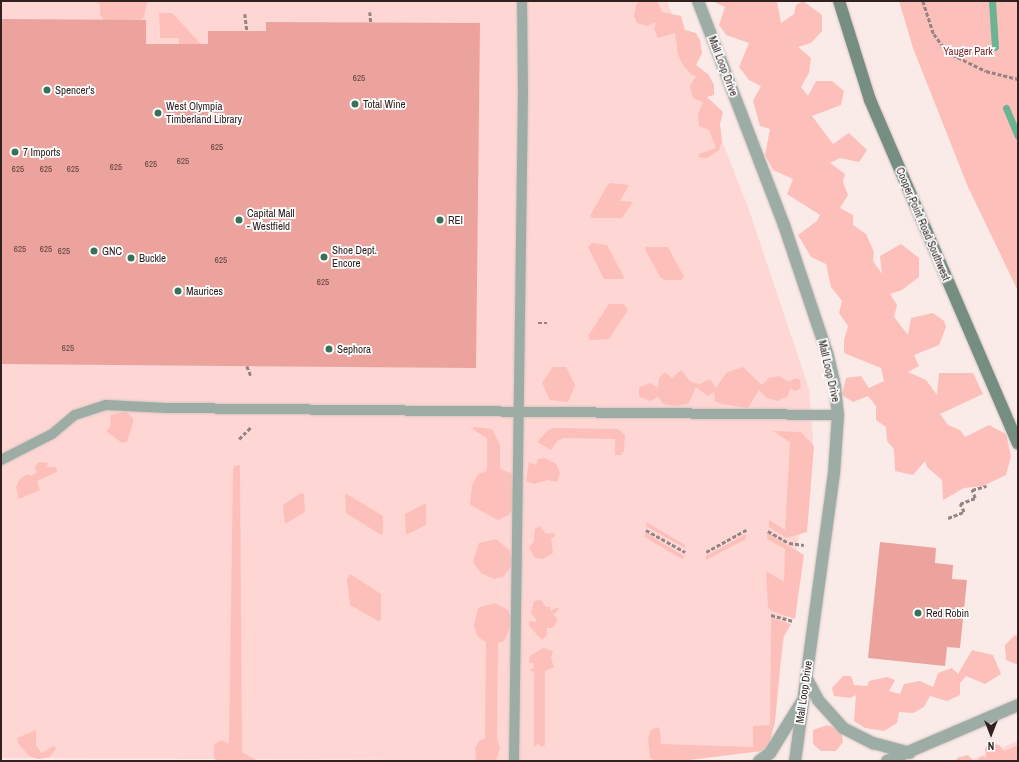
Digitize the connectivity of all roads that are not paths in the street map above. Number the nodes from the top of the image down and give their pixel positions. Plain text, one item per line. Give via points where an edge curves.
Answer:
1 (522, 1) edge
2 (698, 1) edge
3 (839, 1) edge
4 (518, 410) junction
5 (838, 415) junction
6 (1018, 444) edge
7 (1, 460) edge
8 (806, 677) junction
9 (803, 698) junction
10 (1018, 705) edge
11 (910, 753) junction
12 (514, 761) edge
13 (759, 761) edge
14 (795, 761) edge
15 (887, 761) edge

1 - 4 lane
2 - 5 street, Mall Loop Drive via 810,300 836,387
3 - 6 main road, Cooper Point Road Southwest via 870,100
4 - 5 lane
4 - 7 lane via 180,409 106,405 74,415 52,434
4 - 12 lane
5 - 8 street, Mall Loop Drive via 833,480
8 - 9 street, Mall Loop Drive
8 - 11 street via 818,700 843,728 873,743
9 - 13 street via 770,753
9 - 14 street, Mall Loop Drive
10 - 11 street
11 - 15 street

